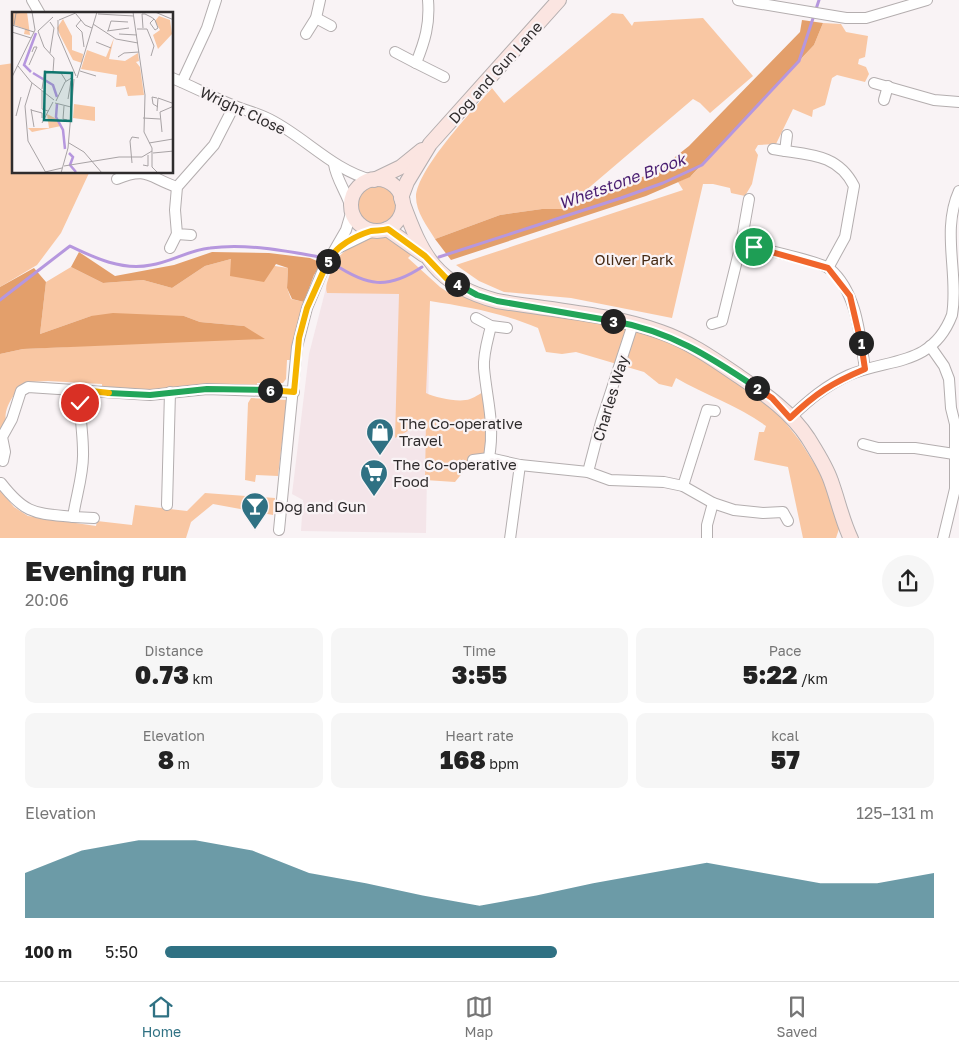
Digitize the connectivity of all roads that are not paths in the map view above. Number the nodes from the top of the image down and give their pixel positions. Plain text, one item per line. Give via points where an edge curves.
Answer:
1 (32, 0) edge
2 (216, 0) edge
3 (320, 0) edge
4 (428, 0) edge
5 (559, 0) edge
6 (738, 0) edge
7 (927, 0) edge
8 (39, 12) edge
9 (316, 18) junction
10 (331, 26) dead end
11 (306, 34) dead end
12 (395, 52) dead end
13 (416, 63) junction
14 (444, 77) dead end
15 (177, 80) edge
16 (874, 83) dead end
17 (888, 86) junction
18 (884, 100) dead end
19 (959, 102) edge
20 (234, 106) junction
21 (787, 135) dead end
22 (430, 144) junction
23 (773, 149) dead end
24 (785, 151) junction
25 (334, 164) junction
26 (126, 174) edge
27 (151, 174) edge
28 (116, 179) dead end
29 (373, 180) junction
30 (177, 187) junction
31 (959, 191) edge
32 (750, 198) dead end
33 (402, 199) junction
34 (352, 209) junction
35 (388, 229) junction
36 (373, 231) junction
37 (177, 234) junction
38 (191, 235) dead end
39 (741, 244) junction
40 (170, 248) dead end
41 (333, 251) junction
42 (425, 256) junction
43 (828, 268) junction
44 (476, 318) dead end
45 (633, 324) junction
46 (720, 324) dead end
47 (491, 326) junction
48 (506, 328) dead end
49 (930, 346) junction
50 (865, 369) junction
51 (83, 390) junction
52 (170, 392) junction
53 (294, 392) junction
54 (708, 408) dead end
55 (790, 418) junction
56 (957, 424) edge
57 (863, 444) dead end
58 (954, 454) junction
59 (489, 458) junction
60 (473, 460) dead end
61 (3, 461) dead end
62 (520, 465) junction
63 (588, 472) junction
64 (1, 483) dead end
65 (683, 486) junction
66 (713, 503) junction
67 (167, 505) dead end
68 (786, 512) dead end
69 (73, 517) junction
70 (94, 518) dead end
71 (842, 520) junction
72 (280, 530) dead end
73 (510, 538) edge
74 (707, 538) edge
75 (840, 538) edge
76 (851, 538) edge
77 (943, 538) edge

1 - 8 street
2 - 15 street via 206,28
3 - 9 street
4 - 13 street via 430,19
5 - 22 street, Dog and Gun Lane
6 - 7 street via 822,15 866,18
9 - 10 street
9 - 11 street
12 - 13 street
13 - 14 street
15 - 20 street, Wright Close
16 - 17 street
17 - 18 street
17 - 19 street via 934,100
20 - 25 street, Wright Close via 270,119
20 - 30 street via 214,145
21 - 24 street
22 - 29 street, Dog and Gun Lane via 401,167
22 - 33 street, Dog and Gun Lane via 406,182
23 - 24 street
24 - 43 street via 831,161 844,170 854,186 845,237
25 - 29 street, Wright Close
25 - 34 street, Wright Close via 335,174
26 - 28 street
27 - 30 street
29 - 33 street via 391,184
29 - 34 street via 354,193
30 - 37 street
31 - 49 street via 952,221 958,292 951,316
32 - 39 street
33 - 35 street via 401,215
33 - 42 street
34 - 36 street via 360,225
34 - 41 street via 346,230
35 - 36 street
35 - 42 street
36 - 41 street
37 - 38 street
37 - 40 street
39 - 43 street
39 - 46 street
41 - 53 street via 307,308 297,347
42 - 45 street via 446,278 482,297
43 - 50 street via 850,296
44 - 47 street
45 - 55 street via 681,341 716,361 772,398
45 - 63 street, Charles Way
47 - 48 street
47 - 59 street via 484,366 491,402
49 - 50 street via 914,357
49 - 56 street via 949,379 951,408
50 - 55 street via 816,393
51 - 52 street via 150,395
51 - 61 street via 28,387 21,391 2,437
51 - 69 street via 79,420 82,469
52 - 53 street via 207,389
52 - 67 street
53 - 72 street via 287,435
54 - 65 street
55 - 71 street via 807,436 830,478
56 - 58 street
57 - 58 street
58 - 77 street via 955,489
59 - 60 street
59 - 62 street
62 - 63 street
62 - 73 street
63 - 65 street via 610,480
64 - 69 street via 16,502 29,511
65 - 66 street
66 - 68 street via 734,510
66 - 74 street
69 - 70 street
71 - 75 street
71 - 76 street

